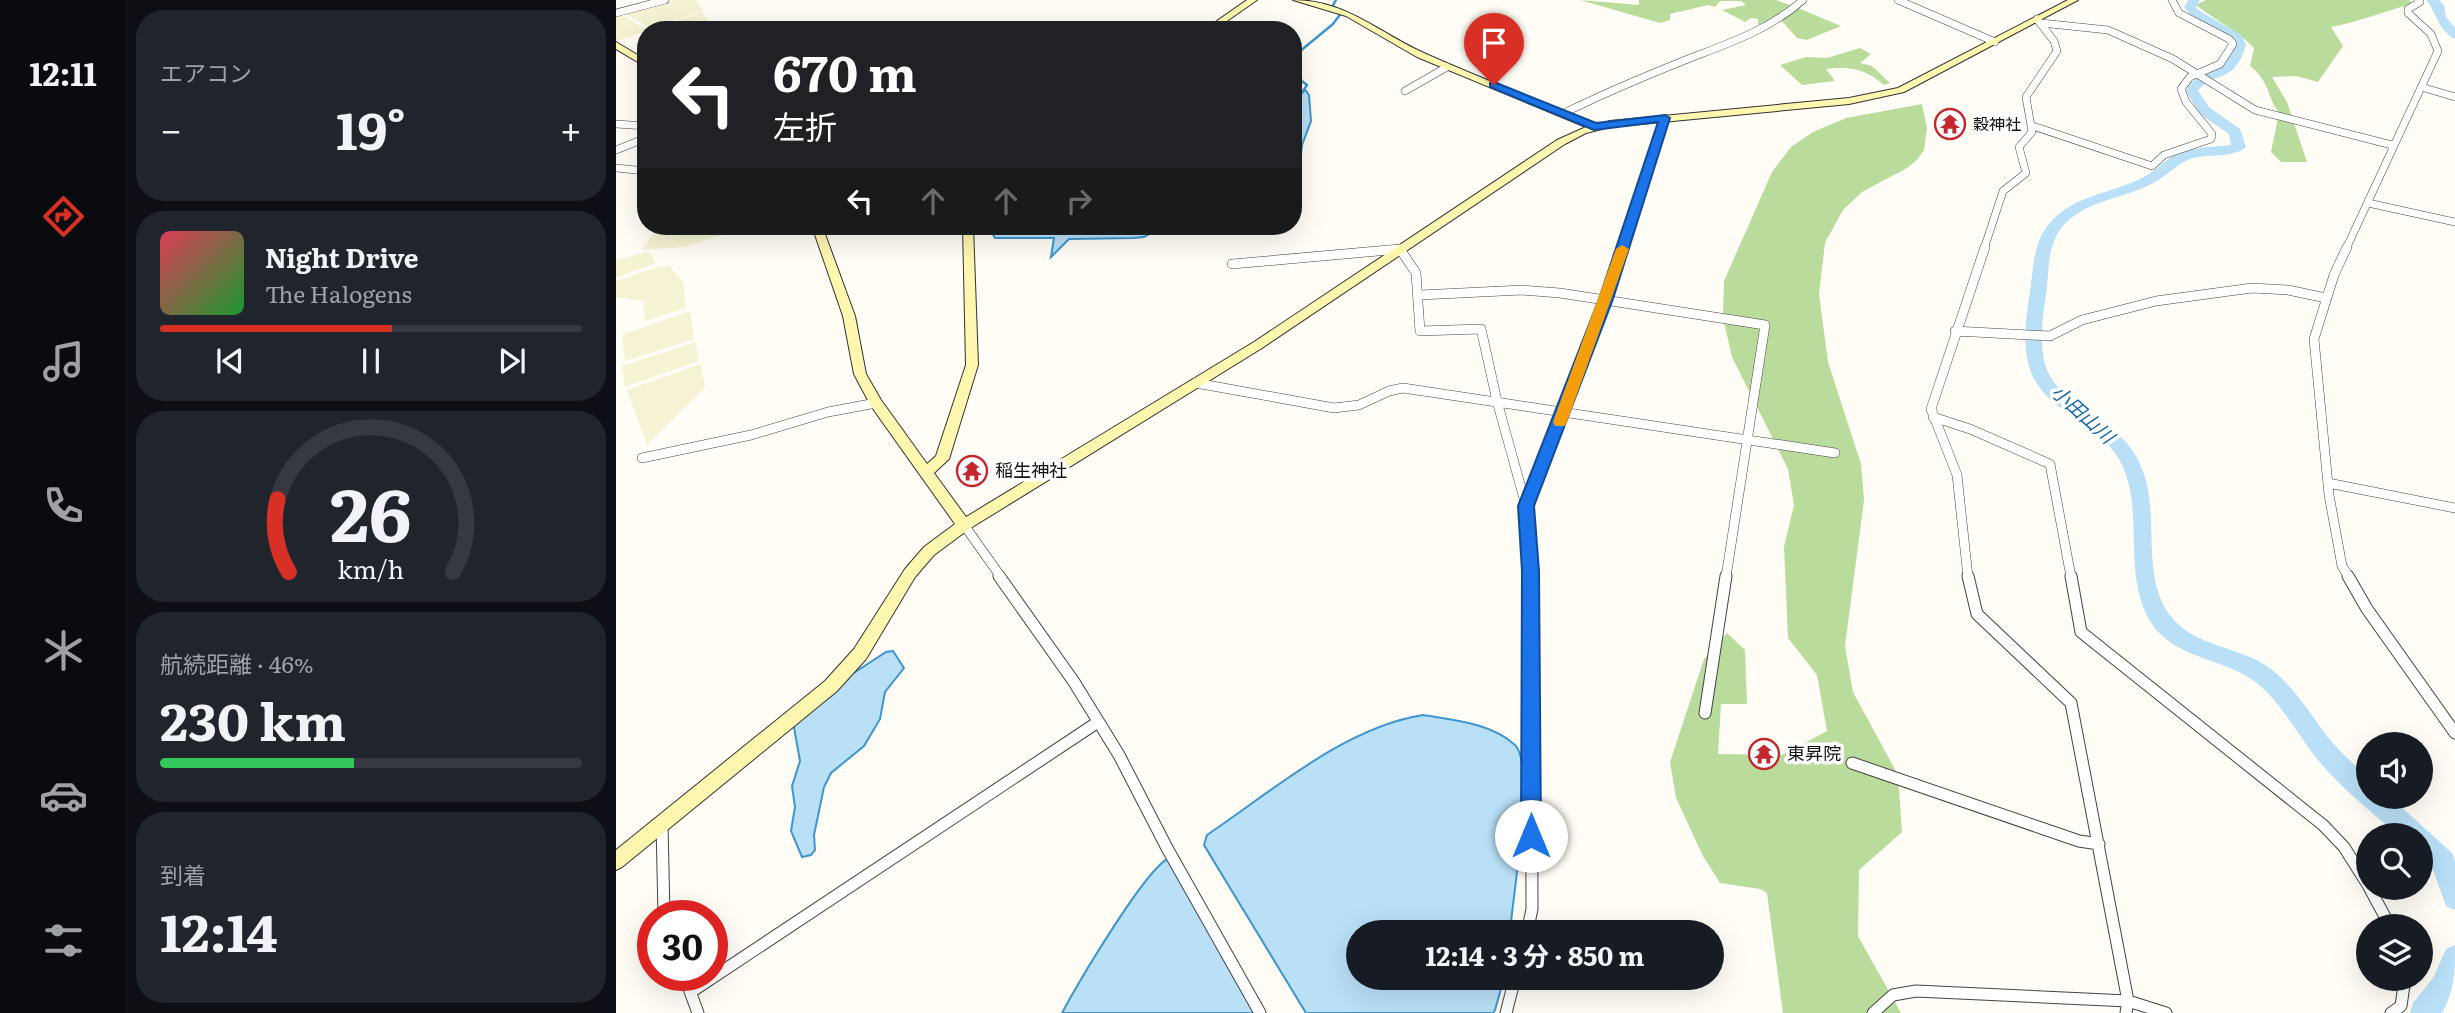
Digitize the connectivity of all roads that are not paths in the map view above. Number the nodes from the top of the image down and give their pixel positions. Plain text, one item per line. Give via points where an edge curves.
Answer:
1 (665, 0) edge
2 (1253, 0) edge
3 (1297, 0) edge
4 (1803, 0) edge
5 (1898, 0) edge
6 (2074, 0) edge
7 (2172, 0) edge
8 (2418, 0) edge
9 (1323, 3) edge
10 (616, 13) edge
11 (1222, 21) edge
12 (2039, 21) junction
13 (1995, 42) junction
14 (616, 45) edge
15 (637, 58) edge
16 (1447, 67) junction
17 (2197, 73) junction
18 (2421, 87) junction
19 (1405, 91) dead end
20 (2455, 97) edge
21 (1564, 113) junction
22 (1665, 118) junction
23 (616, 124) edge
24 (637, 125) edge
25 (2033, 126) junction
26 (1594, 127) junction
27 (637, 141) edge
28 (633, 142) junction
29 (2392, 145) junction
30 (616, 149) edge
31 (616, 156) edge
32 (616, 168) edge
33 (635, 168) edge
34 (2368, 202) junction
35 (2455, 222) edge
36 (820, 235) edge
37 (968, 235) edge
38 (1400, 249) junction
39 (1232, 264) dead end
40 (1420, 295) junction
41 (2326, 298) junction
42 (1606, 299) junction
43 (1955, 331) junction
44 (1196, 383) junction
45 (1497, 401) junction
46 (876, 403) junction
47 (1564, 412) junction
48 (1933, 417) junction
49 (1746, 441) junction
50 (1835, 453) dead end
51 (642, 458) dead end
52 (927, 472) junction
53 (2328, 483) junction
54 (1526, 506) junction
55 (2455, 508) edge
56 (964, 525) junction
57 (1705, 713) dead end
58 (1097, 722) junction
59 (2455, 733) edge
60 (1852, 763) dead end
61 (662, 824) junction
62 (2099, 844) junction
63 (616, 861) edge
64 (2356, 866) edge
65 (664, 900) edge
66 (1530, 920) edge
67 (1513, 990) edge
68 (2403, 991) edge
69 (691, 992) joint
70 (2127, 1007) edge
71 (698, 1013) edge
72 (1260, 1013) edge
73 (1506, 1013) edge
74 (1873, 1013) edge
75 (2166, 1013) edge
76 (2391, 1013) edge

1 - 10 street
2 - 11 street
3 - 9 street
4 - 21 street via 1727,44
5 - 13 street
6 - 12 street
7 - 17 street via 2179,13 2232,44 2220,64
8 - 18 street via 2407,13 2431,34 2438,51
9 - 16 street
12 - 13 street
12 - 17 street via 2108,30
12 - 25 street via 2057,51 2026,97
13 - 22 street via 1914,85 1874,97
14 - 15 street
16 - 19 street
16 - 21 street
17 - 25 street via 2183,83 2182,99 2207,124 2211,139 2171,152 2152,166
17 - 29 street via 2263,113
18 - 20 street
18 - 29 street
21 - 26 street
22 - 26 street
22 - 42 street
23 - 24 street
25 - 43 street via 2019,147 2026,173 2003,191
26 - 38 street via 1561,142
27 - 28 street
28 - 30 street
28 - 31 street
29 - 34 street
32 - 33 street
34 - 35 street
34 - 41 street
36 - 46 street via 849,316 860,374
37 - 52 street via 972,365 942,459
38 - 39 street
38 - 40 street via 1416,273
38 - 44 street
40 - 42 street via 1522,290
40 - 45 street via 1420,331 1481,329
41 - 43 street via 2288,289 2252,288 2156,301 2082,320 2050,336
41 - 53 street via 2314,339
42 - 47 street
42 - 49 street via 1765,325
43 - 48 street via 1931,409
44 - 45 street via 1334,408 1359,405 1403,388
44 - 56 street
45 - 47 street
45 - 54 street
46 - 51 street
46 - 52 street
47 - 49 street
47 - 54 street
48 - 62 street via 1957,475 1970,591 1977,614 2071,703
48 - 64 street via 2050,464 2081,632 2323,825
49 - 50 street
49 - 57 street
52 - 56 street
53 - 55 street
53 - 59 street via 2342,566
54 - 66 street via 1531,571
56 - 58 street
56 - 61 street via 929,551 910,573 860,654 831,685
58 - 69 street
58 - 72 street
60 - 62 street
61 - 63 street
61 - 65 street
62 - 70 street
67 - 73 street
68 - 76 street via 2401,1006
69 - 71 street
70 - 74 street via 1916,991 1893,995
70 - 75 street

